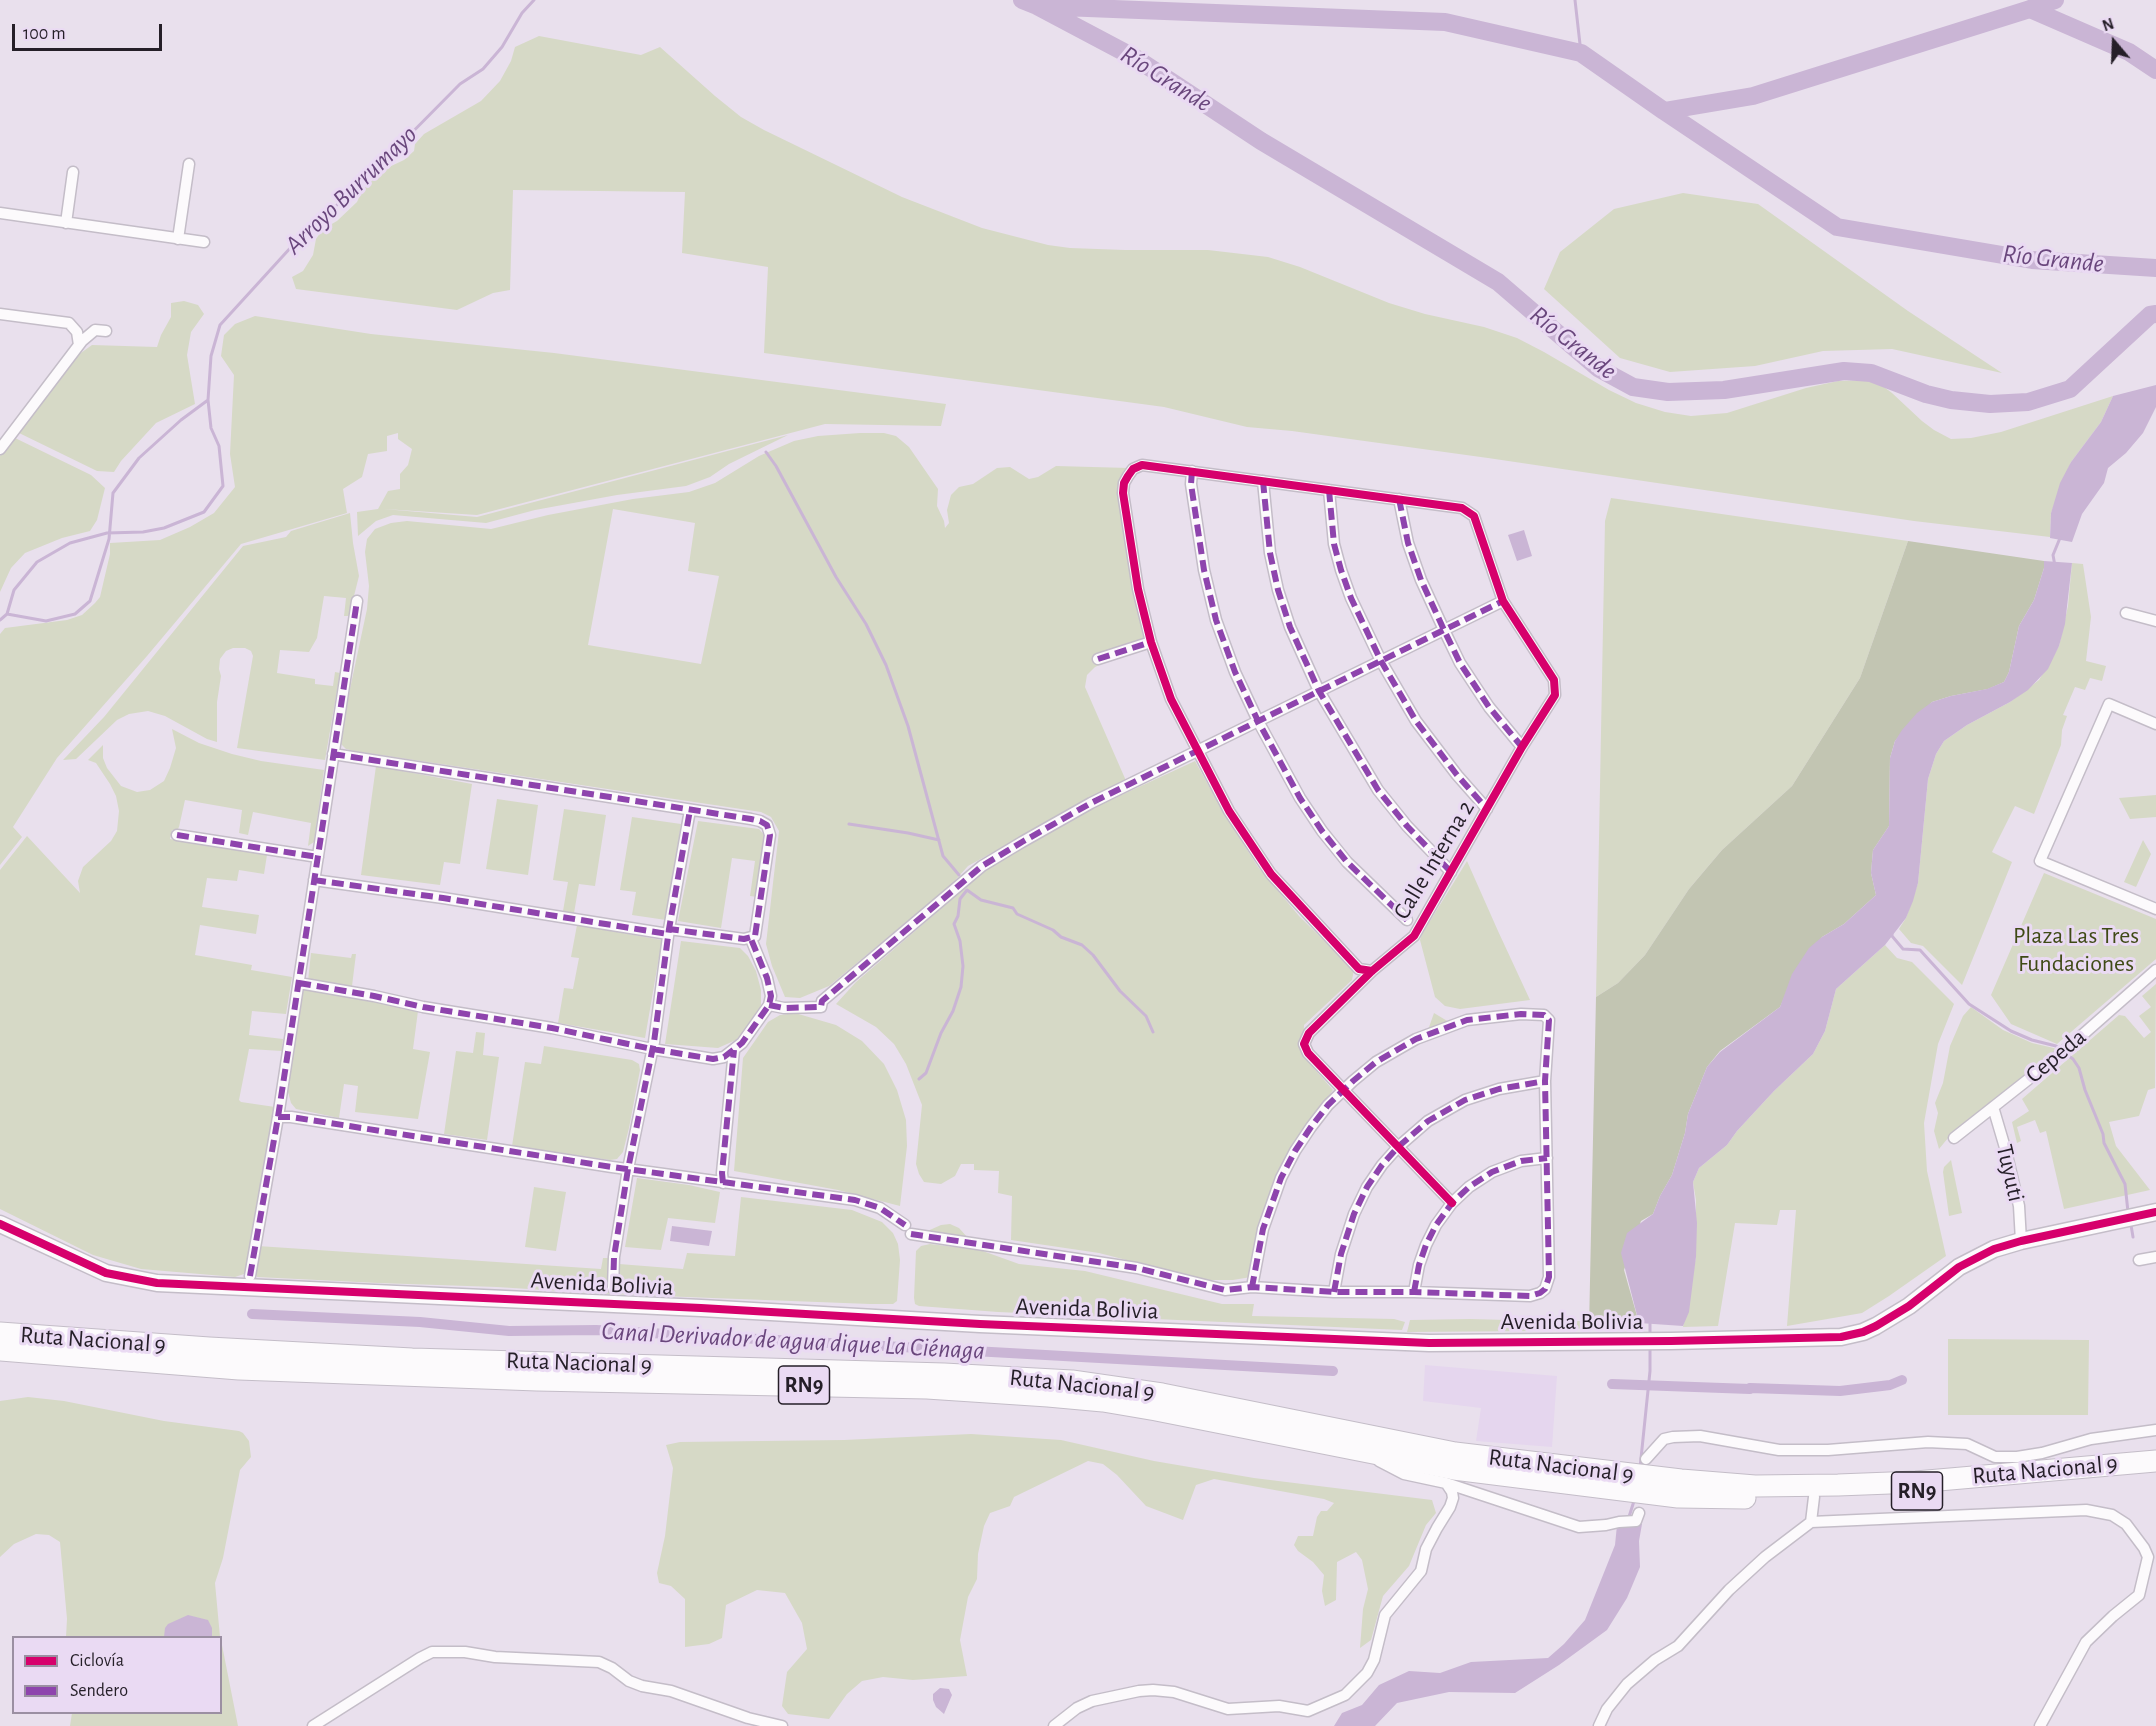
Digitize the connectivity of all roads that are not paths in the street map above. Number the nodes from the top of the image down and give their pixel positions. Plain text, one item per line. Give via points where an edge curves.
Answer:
1 (189, 164) dead end
2 (73, 172) dead end
3 (0, 213) edge
4 (66, 223) junction
5 (178, 239) junction
6 (204, 242) dead end
7 (0, 314) edge
8 (106, 331) dead end
9 (78, 345) junction
10 (0, 449) edge
11 (1192, 471) junction
12 (1263, 481) junction
13 (1329, 490) junction
14 (1399, 499) junction
15 (1503, 601) junction
16 (357, 602) dead end
17 (2126, 613) dead end
18 (2156, 621) edge
19 (1444, 630) junction
20 (1151, 642) junction
21 (1098, 659) dead end
22 (1382, 661) junction
23 (1320, 691) junction
24 (1258, 721) junction
25 (2156, 724) edge
26 (1522, 747) junction
27 (1198, 751) junction
28 (333, 754) junction
29 (1487, 809) junction
30 (690, 810) junction
31 (177, 835) dead end
32 (318, 857) junction
33 (1451, 872) junction
34 (314, 880) junction
35 (2156, 909) edge
36 (1407, 920) dead end
37 (668, 932) junction
38 (751, 939) junction
39 (2156, 970) edge
40 (1372, 971) junction
41 (299, 983) junction
42 (769, 1005) junction
43 (652, 1049) junction
44 (734, 1050) junction
45 (1545, 1081) junction
46 (1342, 1090) junction
47 (1993, 1107) junction
48 (278, 1117) junction
49 (1954, 1138) dead end
50 (1398, 1147) junction
51 (1547, 1158) junction
52 (628, 1169) junction
53 (723, 1183) junction
54 (1452, 1203) junction
55 (2154, 1213) edge
56 (0, 1224) edge
57 (2021, 1240) junction
58 (2156, 1257) edge
59 (2139, 1260) dead end
60 (250, 1276) dead end
61 (1252, 1287) junction
62 (614, 1288) dead end
63 (1334, 1292) junction
64 (1414, 1292) junction
65 (0, 1333) edge
66 (0, 1352) edge
67 (2156, 1430) edge
68 (1363, 1452) junction
69 (1646, 1459) dead end
70 (2156, 1461) edge
71 (2156, 1475) edge
72 (1603, 1479) junction
73 (1446, 1483) junction
74 (1679, 1488) junction
75 (1814, 1497) junction
76 (1639, 1513) dead end
77 (1811, 1522) junction
78 (2152, 1554) edge
79 (313, 1726) edge
80 (782, 1726) edge
81 (1054, 1726) edge
82 (1599, 1726) edge
83 (2040, 1726) edge

1 - 5 street
2 - 4 street
3 - 4 street
4 - 5 street
5 - 6 street
7 - 9 street via 69,323 77,332
8 - 9 street via 95,330
9 - 10 street
11 - 12 street
11 - 20 street via 1142,465 1133,469 1124,483 1138,589
11 - 24 street via 1203,570 1216,620
12 - 13 street
12 - 23 street via 1278,590 1290,627
13 - 14 street
13 - 22 street via 1334,544 1341,570
14 - 15 street via 1462,508 1474,516
14 - 19 street via 1408,543
15 - 19 street
15 - 26 street, Calle Interna 2 via 1554,680 1555,695
16 - 28 street
17 - 18 street
19 - 22 street
19 - 26 street via 1489,707
20 - 21 street
20 - 27 street via 1171,699
22 - 23 street
22 - 29 street via 1416,721
23 - 24 street
23 - 33 street via 1378,790
24 - 27 street
24 - 36 street via 1322,831 1347,862
25 - 35 street via 2109,704 2040,861
26 - 29 street, Calle Interna 2
27 - 40 street via 1229,811 1271,874 1359,969
27 - 42 street via 1091,804 982,866 822,1001 821,1007
28 - 30 street
28 - 32 street
29 - 33 street, Calle Interna 2
30 - 37 street
30 - 38 street via 767,825 770,835 757,932
31 - 32 street
32 - 34 street
33 - 40 street, Calle Interna 2 via 1414,936
34 - 37 street
34 - 41 street
37 - 38 street
37 - 43 street
38 - 42 street via 767,978
39 - 47 street, Cepeda
40 - 46 street, Calle Interna 2 via 1309,1033 1304,1044
41 - 43 street
41 - 48 street
42 - 44 street
43 - 44 street via 713,1059
43 - 52 street
44 - 53 street
45 - 46 street via 1549,1020 1544,1014 1521,1014 1467,1020 1416,1039 1376,1062
45 - 50 street via 1465,1100 1428,1121
45 - 51 street
46 - 50 street
46 - 61 street via 1311,1127 1281,1178 1263,1229
47 - 49 street, Cepeda
47 - 57 street, Tuyuti via 2019,1206
48 - 52 street
48 - 60 street
50 - 54 street
50 - 63 street via 1367,1187 1354,1214
51 - 54 street via 1521,1161 1492,1172
51 - 64 street via 1549,1277 1545,1290 1530,1296
52 - 53 street
52 - 62 street via 614,1257
53 - 61 street via 855,1200 880,1208 908,1230 1126,1266 1225,1290
54 - 64 street via 1426,1245
55 - 57 street, Avenida Bolivia
56 - 57 street, Avenida Bolivia via 106,1273 157,1283 1389,1343 1821,1339 1856,1334 1909,1306 1975,1257
58 - 59 street
61 - 63 street
63 - 64 street
65 - 72 highway, Ruta Nacional 9 / RN9 via 412,1359 1072,1381 1162,1394
66 - 68 highway, Ruta Nacional 9 / RN9 via 238,1369 1017,1393 1146,1408
67 - 69 street via 2091,1439 2016,1457 1995,1457 1967,1444 1928,1442 1779,1450 1700,1436 1673,1437 1664,1439
68 - 72 highway, Ruta Nacional 9 / RN9 via 1454,1468
68 - 73 street via 1404,1474
70 - 74 highway, Ruta Nacional 9 / RN9 via 1916,1482
71 - 75 highway, Ruta Nacional 9 / RN9
72 - 74 highway, Ruta Nacional 9 / RN9
73 - 76 street via 1579,1527 1636,1521
73 - 81 street via 1452,1492 1450,1507 1426,1549 1421,1571 1385,1615 1374,1660 1345,1695 1308,1711 1279,1706 1228,1709 1174,1692 1139,1691 1092,1701
74 - 75 highway, Ruta Nacional 9 / RN9
75 - 77 street
77 - 78 street via 2094,1511 2112,1515 2126,1524
77 - 82 street via 1765,1557 1678,1646 1627,1684
78 - 83 street via 2139,1595 2086,1642
79 - 80 street via 432,1652 465,1652 495,1658 599,1662 642,1686 671,1691

